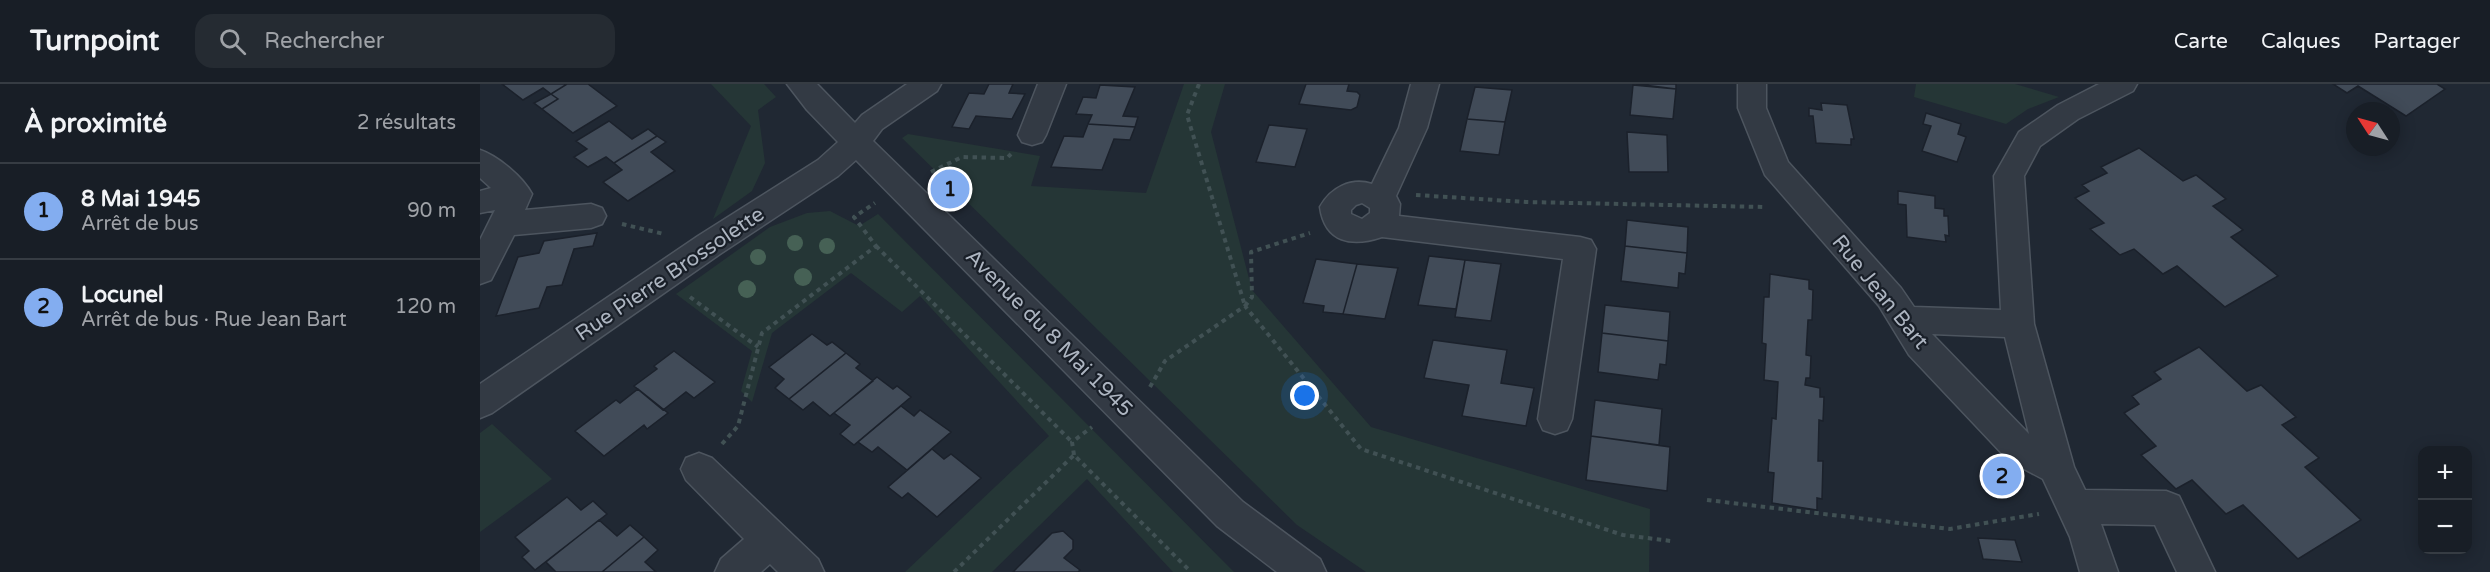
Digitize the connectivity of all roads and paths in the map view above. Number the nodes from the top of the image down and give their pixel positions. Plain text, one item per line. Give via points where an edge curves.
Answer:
1 (801, 84) edge
2 (927, 84) edge
3 (1052, 84) edge
4 (1199, 84) edge
5 (1425, 84) edge
6 (1752, 84) edge
7 (2123, 84) edge
8 (1032, 135) joint
9 (857, 142) junction
10 (480, 161) edge
11 (901, 186) junction
12 (517, 194) junction
13 (480, 202) edge
14 (1380, 204) junction
15 (1764, 207) dead end
16 (591, 216) joint
17 (504, 224) junction
18 (1341, 226) joint
19 (709, 245) junction
20 (876, 246) junction
21 (480, 271) edge
22 (663, 277) junction
23 (1245, 306) junction
24 (1905, 320) junction
25 (2018, 324) junction
26 (758, 348) junction
27 (480, 403) edge
28 (1121, 404) junction
29 (1555, 419) dead end
30 (1072, 442) dead end
31 (2056, 468) junction
32 (699, 469) joint
33 (1707, 500) dead end
34 (2074, 507) junction
35 (770, 540) junction
36 (1671, 541) dead end
37 (734, 572) edge
38 (805, 572) edge
39 (954, 572) edge
40 (1191, 572) edge
41 (1307, 572) edge
42 (2099, 572) edge
43 (2196, 572) edge

1 - 9 street, Avenue du 8 Mai 1945
2 - 9 street, Rue Pierre Brossolette via 872,122
3 - 8 street
4 - 23 path via 1187,115
5 - 14 street via 1413,128
6 - 24 street, Rue Jean Bart via 1752,108 1775,166 1890,297
7 - 25 street via 2068,112 2029,139 2009,176
8 - 11 path via 1007,158 962,157
9 - 11 street, Avenue du 8 Mai 1945
9 - 19 street, Rue Pierre Brossolette via 828,168
10 - 12 street
11 - 20 path via 854,216
11 - 28 street, Avenue du 8 Mai 1945
12 - 13 street
12 - 17 street
14 - 15 path via 1526,202
14 - 18 street via 1362,192 1346,196 1339,201 1334,214
14 - 29 street via 1580,249
16 - 17 street
16 - 19 path
17 - 21 street
18 - 23 path via 1292,237 1251,252 1252,297
19 - 22 street, Rue Pierre Brossolette
20 - 26 path via 762,333
20 - 30 path
22 - 26 path
22 - 27 street, Rue Pierre Brossolette
23 - 28 path via 1165,361 1139,406
23 - 36 path via 1361,449 1623,535
24 - 25 street
24 - 31 street, Rue Jean Bart via 1921,345 2022,450
25 - 31 street
26 - 32 path via 738,426
28 - 41 street, Avenue du 8 Mai 1945 via 1230,514
31 - 34 street
32 - 35 street
33 - 34 path via 1950,529
34 - 42 street
34 - 43 street via 2166,508
35 - 37 street
35 - 38 street
39 - 40 path via 1074,455

